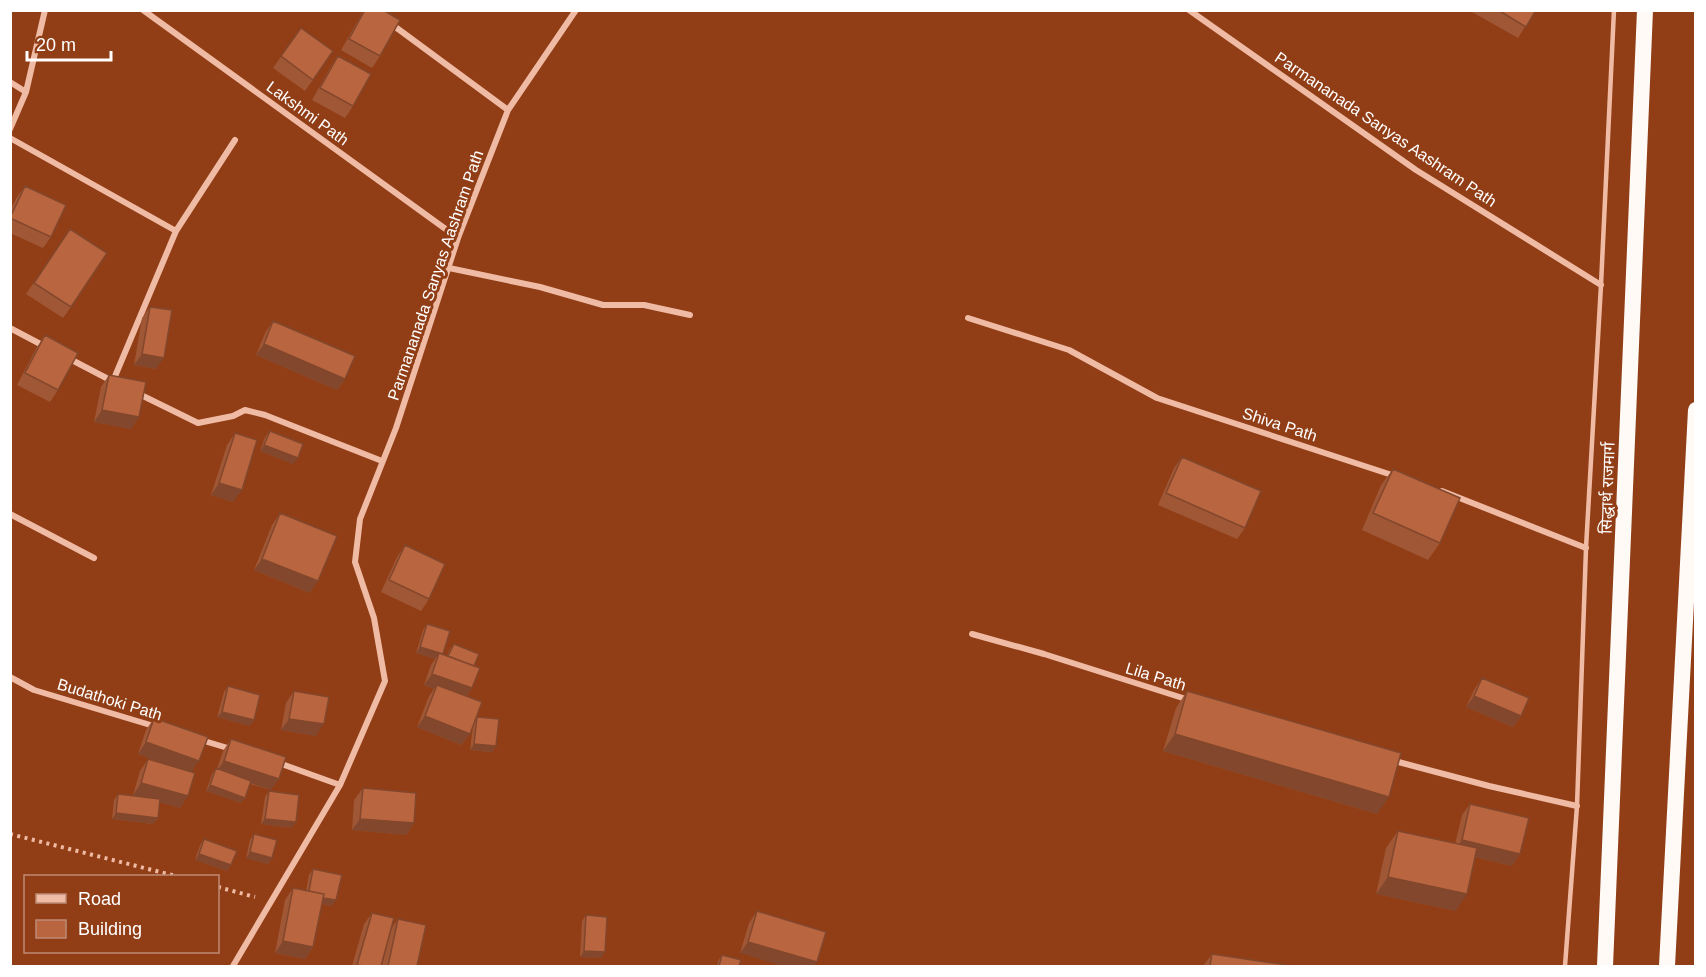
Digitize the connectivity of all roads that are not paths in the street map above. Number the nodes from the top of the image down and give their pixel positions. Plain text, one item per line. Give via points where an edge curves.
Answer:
1 (45, 10) edge
2 (143, 10) edge
3 (576, 10) edge
4 (1189, 10) edge
5 (1614, 10) edge
6 (1645, 10) edge
7 (384, 18) edge
8 (10, 82) edge
9 (26, 92) junction
10 (508, 110) junction
11 (10, 129) edge
12 (10, 138) edge
13 (235, 140) dead end
14 (176, 231) junction
15 (458, 238) junction
16 (448, 268) junction
17 (1601, 285) junction
18 (690, 315) dead end
19 (968, 318) dead end
20 (10, 328) edge
21 (50, 349) edge
22 (61, 354) edge
23 (113, 381) junction
24 (124, 387) edge
25 (134, 392) edge
26 (1695, 411) edge
27 (382, 461) junction
28 (1406, 479) edge
29 (1440, 490) edge
30 (10, 514) edge
31 (1586, 548) junction
32 (94, 558) dead end
33 (972, 634) dead end
34 (10, 677) edge
35 (1192, 701) edge
36 (168, 731) edge
37 (190, 737) edge
38 (233, 750) edge
39 (266, 759) edge
40 (1388, 759) edge
41 (340, 785) junction
42 (1577, 806) junction
43 (233, 966) edge
44 (1565, 966) edge
45 (1605, 966) edge
46 (1667, 966) edge

1 - 9 street
2 - 15 street, Lakshmi Path
3 - 10 street, Parmananada Sanyas Aashram Path
4 - 17 street, Parmananada Sanyas Aashram Path via 1416,170
5 - 17 lane
6 - 45 highway, सिद्धार्थ राजमार्ग
7 - 10 street
8 - 9 street
9 - 11 street
10 - 15 street, Parmananada Sanyas Aashram Path
12 - 14 street
13 - 14 street
14 - 23 street
15 - 16 street, Parmananada Sanyas Aashram Path
16 - 18 street via 603,305 644,305
16 - 27 street, Parmananada Sanyas Aashram Path
17 - 31 lane
19 - 28 street, Shiva Path via 1069,350 1157,398
20 - 21 street
22 - 23 street
23 - 24 street
25 - 27 street via 198,423 245,410 265,415
26 - 46 highway
27 - 41 street, Parmananada Sanyas Aashram Path via 360,519 355,562 374,618 385,681
29 - 31 street
30 - 32 street
31 - 42 lane
33 - 35 street, Lila Path
34 - 36 street, Budathoki Path via 34,690
37 - 38 street
39 - 41 street
40 - 42 street
41 - 43 street, Parmananada Sanyas Aashram Path
42 - 44 lane

